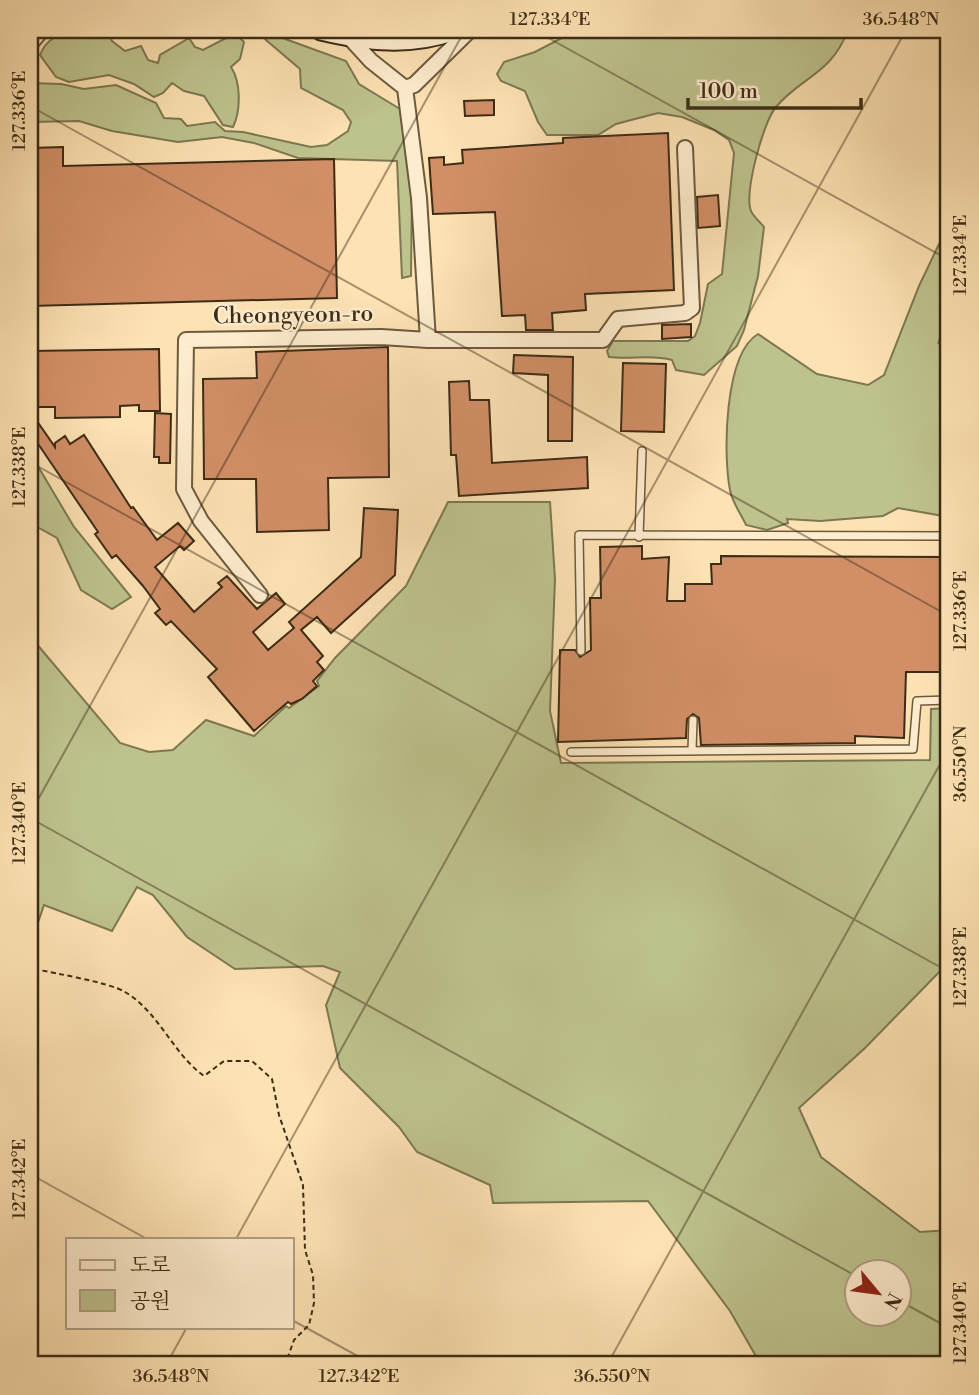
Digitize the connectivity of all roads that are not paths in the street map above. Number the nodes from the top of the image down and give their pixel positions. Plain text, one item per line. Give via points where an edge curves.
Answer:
1 (42, 30) edge
2 (321, 30) edge
3 (454, 30) edge
4 (470, 30) edge
5 (349, 37) junction
6 (30, 44) edge
7 (405, 88) junction
8 (685, 148) dead end
9 (428, 340) junction
10 (642, 451) dead end
11 (949, 536) edge
12 (639, 537) junction
13 (260, 595) dead end
14 (581, 651) dead end
15 (949, 700) edge
16 (693, 720) dead end
17 (692, 750) junction
18 (571, 752) dead end

1 - 6 street
2 - 5 main road
3 - 5 main road via 427,40
4 - 7 street via 414,85
5 - 7 street
7 - 9 street via 419,198
8 - 9 street, Cheongyeon-ro via 692,307 685,313 618,319 603,340
9 - 13 street, Cheongyeon-ro via 186,340 184,489 201,521
10 - 12 lane
11 - 12 lane
12 - 14 lane via 579,535
15 - 17 lane via 917,701 913,749
16 - 17 lane
17 - 18 lane

